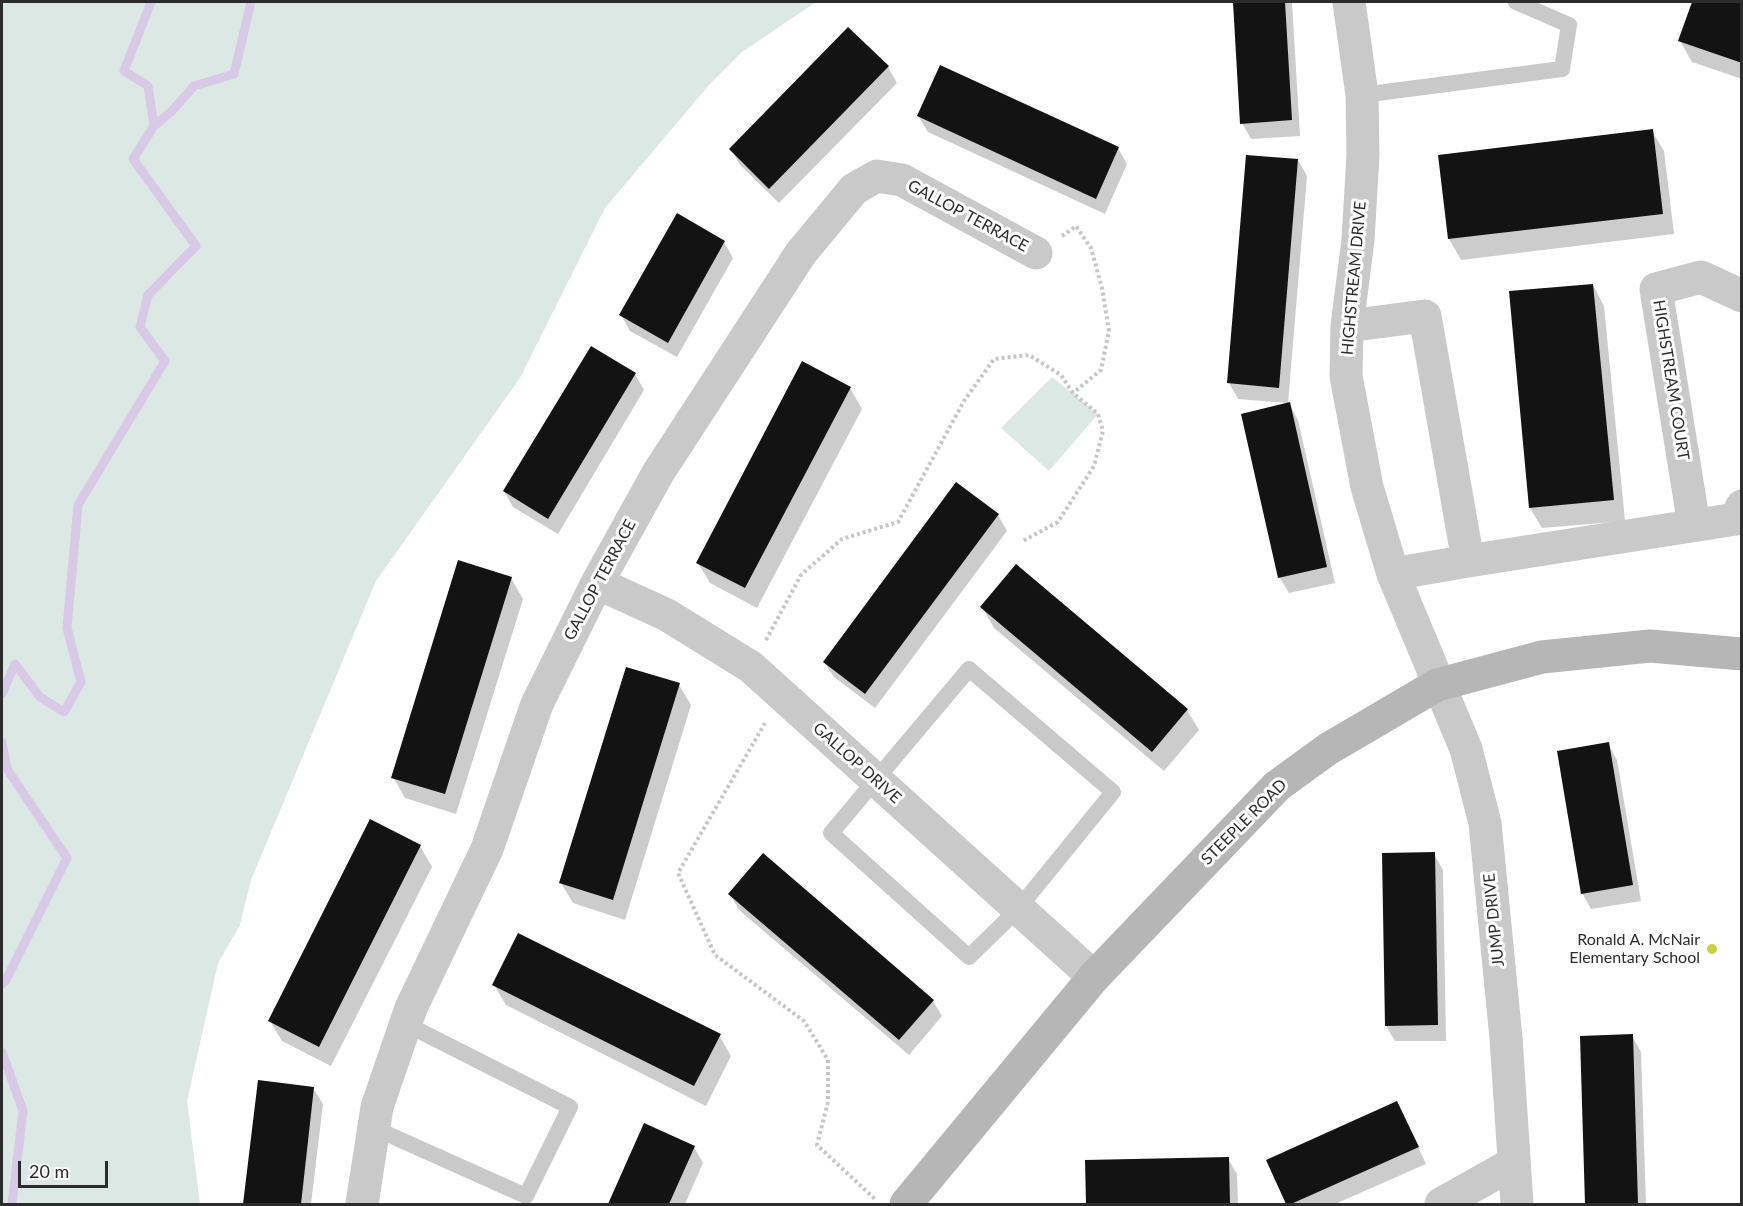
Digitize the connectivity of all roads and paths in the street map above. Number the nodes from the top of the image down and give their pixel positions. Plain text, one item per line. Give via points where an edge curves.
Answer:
1 (1349, 2) edge
2 (1516, 2) edge
3 (1362, 95) junction
4 (1036, 253) joint
5 (1742, 296) edge
6 (1347, 326) junction
7 (1073, 393) junction
8 (1742, 506) edge
9 (1694, 525) junction
10 (1021, 543) dead end
11 (1468, 561) junction
12 (1393, 574) junction
13 (597, 583) junction
14 (1742, 654) edge
15 (751, 668) junction
16 (1437, 685) junction
17 (781, 694) junction
18 (874, 779) junction
19 (1018, 909) junction
20 (1094, 977) junction
21 (406, 1024) junction
22 (374, 1128) junction
23 (1514, 1163) junction
24 (362, 1204) edge
25 (880, 1204) edge
26 (906, 1204) edge
27 (1441, 1204) edge
28 (1517, 1204) edge

1 - 3 street, HIGHSTREAM DRIVE
2 - 3 lane via 1569,25 1562,69
3 - 6 street, HIGHSTREAM DRIVE via 1358,240
4 - 7 path via 1076,226 1091,248 1102,288 1109,330 1101,370
4 - 13 street, GALLOP TERRACE via 902,180 877,176 854,189 801,253 658,473
5 - 9 street, HIGHSTREAM COURT via 1701,277 1656,289
6 - 11 street via 1425,316
6 - 12 street, HIGHSTREAM DRIVE via 1346,376 1352,412
7 - 10 path via 1098,414 1103,431 1094,466 1058,522
7 - 15 path via 1061,375 1029,355 994,358 964,401 898,522 842,539 801,574
8 - 9 street via 1736,519
9 - 11 street
11 - 12 street
12 - 16 street, HIGHSTREAM DRIVE
13 - 15 street, GALLOP DRIVE via 667,615
13 - 21 street, GALLOP TERRACE via 537,704 487,849
14 - 16 street, STEEPLE ROAD via 1650,646 1542,657
15 - 17 street, GALLOP DRIVE
16 - 20 street, STEEPLE ROAD via 1328,749 1277,786
16 - 23 street, JUMP DRIVE via 1466,749 1485,824
17 - 18 street, GALLOP DRIVE
17 - 25 path via 678,873 715,955 804,1021 828,1060 828,1102 817,1145
18 - 19 street, GALLOP DRIVE
18 - 19 lane via 831,832 960,949 969,957
18 - 19 lane via 969,669 1113,792
19 - 20 street, GALLOP DRIVE
20 - 26 street, STEEPLE ROAD
21 - 22 street, GALLOP TERRACE via 377,1107
21 - 22 lane via 570,1107 526,1196
22 - 24 street, GALLOP TERRACE
23 - 27 street
23 - 28 street, JUMP DRIVE

